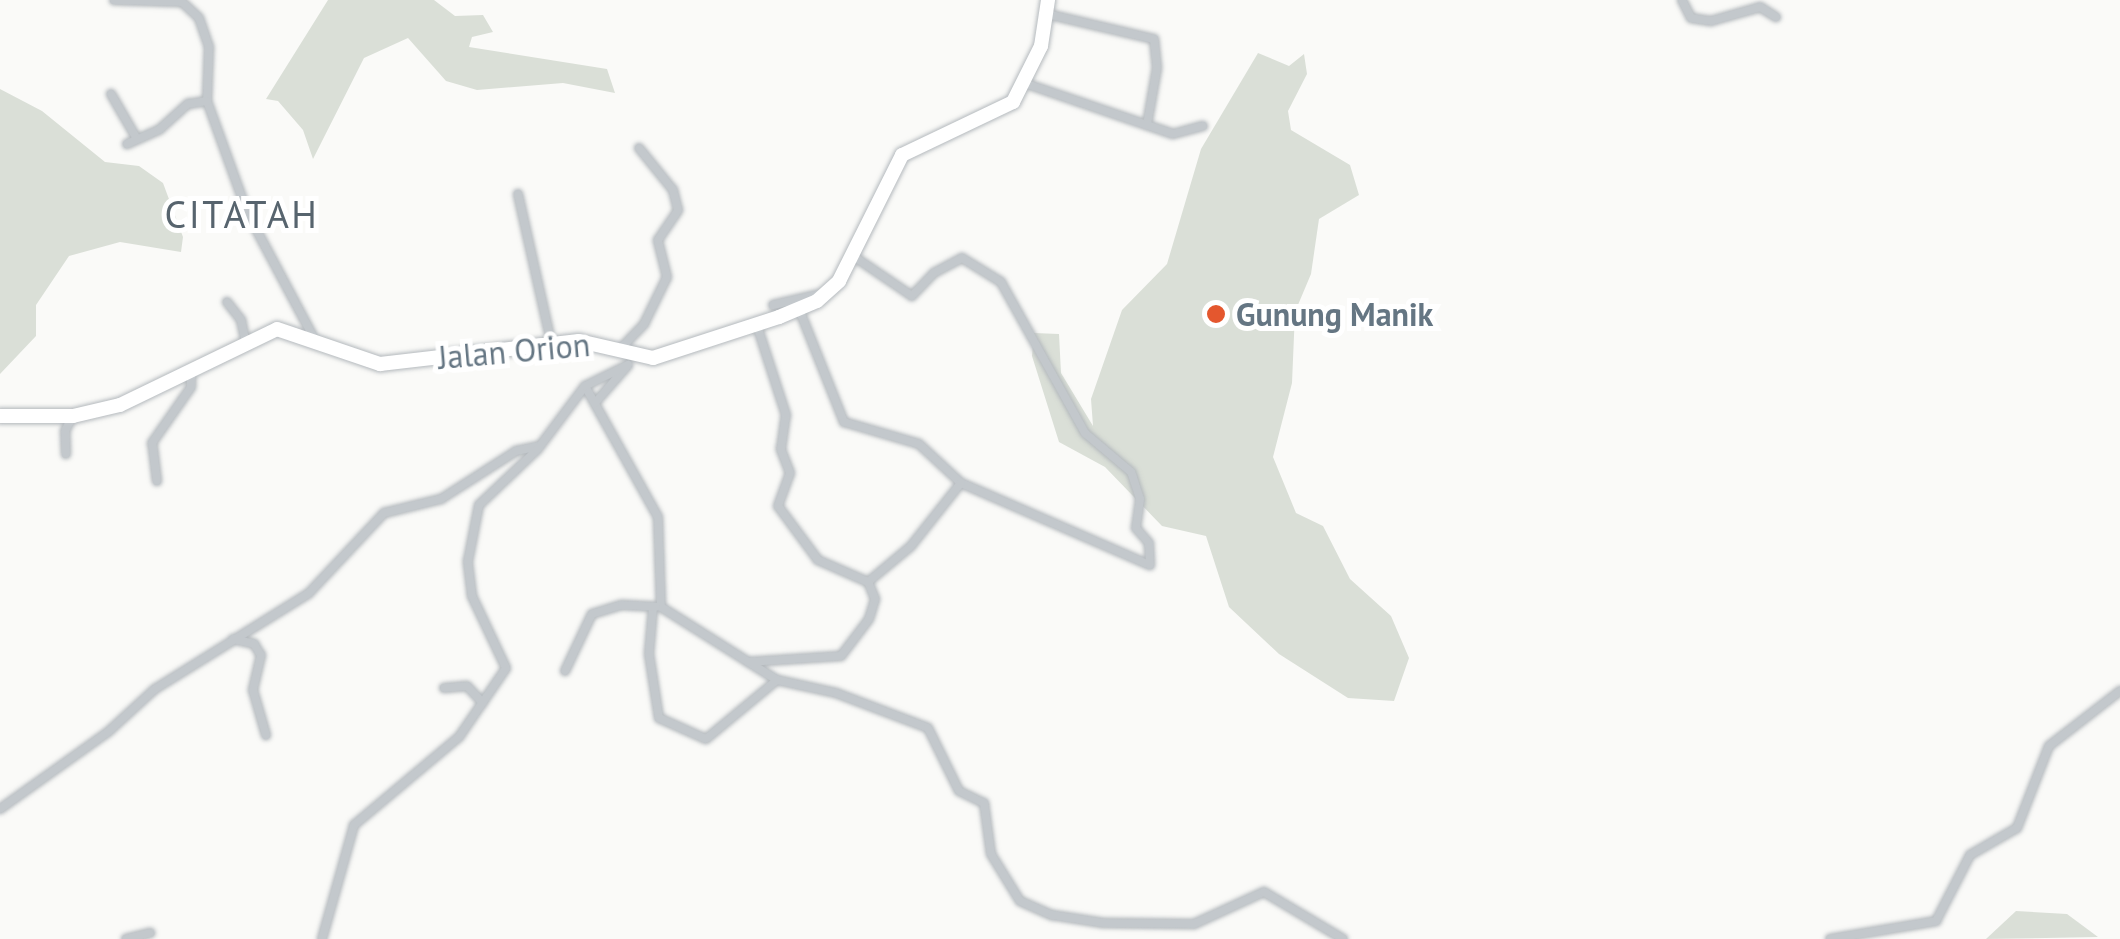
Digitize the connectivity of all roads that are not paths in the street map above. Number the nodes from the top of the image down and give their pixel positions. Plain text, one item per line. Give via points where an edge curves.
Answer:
1 (114, 0) edge
2 (1682, 0) edge
3 (1047, 7) edge
4 (1776, 16) dead end
5 (1027, 84) junction
6 (111, 94) dead end
7 (207, 101) junction
8 (1146, 125) junction
9 (1203, 126) dead end
10 (137, 139) junction
11 (127, 144) dead end
12 (639, 148) dead end
13 (518, 194) dead end
14 (856, 258) junction
15 (828, 292) junction
16 (227, 302) dead end
17 (773, 304) dead end
18 (799, 308) junction
19 (757, 326) junction
20 (312, 336) junction
21 (246, 339) junction
22 (551, 342) junction
23 (622, 347) junction
24 (646, 357) junction
25 (628, 365) junction
26 (190, 366) junction
27 (585, 386) junction
28 (595, 403) junction
29 (0, 416) edge
30 (72, 416) junction
31 (541, 446) junction
32 (66, 454) dead end
33 (157, 481) dead end
34 (960, 483) junction
35 (868, 582) junction
36 (657, 607) junction
37 (234, 639) junction
38 (744, 663) junction
39 (565, 671) dead end
40 (777, 680) junction
41 (444, 688) dead end
42 (2120, 691) edge
43 (483, 703) junction
44 (266, 735) dead end
45 (0, 809) edge
46 (150, 934) dead end
47 (126, 939) edge
48 (322, 939) edge
49 (1343, 939) edge
50 (1830, 939) edge

1 - 7 street via 170,0 194,12 209,48
2 - 4 street via 1690,18 1711,21 1760,8
3 - 5 highway
3 - 8 street via 1154,39 1157,68
5 - 8 street
5 - 14 highway via 996,114 902,155 885,180
6 - 10 street
7 - 10 street via 188,104 160,130
7 - 20 street via 248,214
8 - 9 street via 1173,134
10 - 11 street
12 - 23 street via 673,190 678,210 658,240 667,276 644,324
13 - 22 street
14 - 15 highway
14 - 34 street via 912,296 934,272 962,258 1001,282 1085,433 1130,472 1140,499 1136,528 1149,543 1150,565
15 - 17 street
15 - 18 highway
16 - 21 street
18 - 19 highway
18 - 34 street via 844,422 919,444
19 - 24 highway
19 - 35 street via 786,414 781,449 790,473 778,506 823,565
20 - 21 highway, Jalan Orion via 277,329
20 - 22 highway, Jalan Orion via 380,364
21 - 26 highway, Jalan Orion
22 - 23 highway, Jalan Orion
23 - 24 highway, Jalan Orion
24 - 25 street
25 - 27 street
25 - 28 street
26 - 30 highway, Jalan Orion via 120,405
26 - 33 street via 191,387 152,443
27 - 28 street
27 - 31 street
28 - 36 street via 658,517
29 - 30 highway, Jalan Orion
30 - 32 street via 64,431
31 - 37 street via 516,450 432,502 384,514 320,584
31 - 43 street via 478,506 468,561 472,596 506,664
34 - 35 street via 910,546
35 - 38 street via 874,600 869,619 841,656
36 - 38 street
36 - 39 street via 592,614
36 - 40 street via 649,654 660,718 706,739
37 - 44 street via 254,644 262,654 252,690
37 - 45 street via 155,688 108,732
38 - 40 street
40 - 49 street via 836,692 928,728 959,791 984,803 997,869 1020,901 1038,910 1103,924 1194,924 1264,892
41 - 43 street via 468,686
42 - 50 street via 2049,746 2017,828 1970,855 1936,921
43 - 48 street via 459,738 354,825
46 - 47 street

